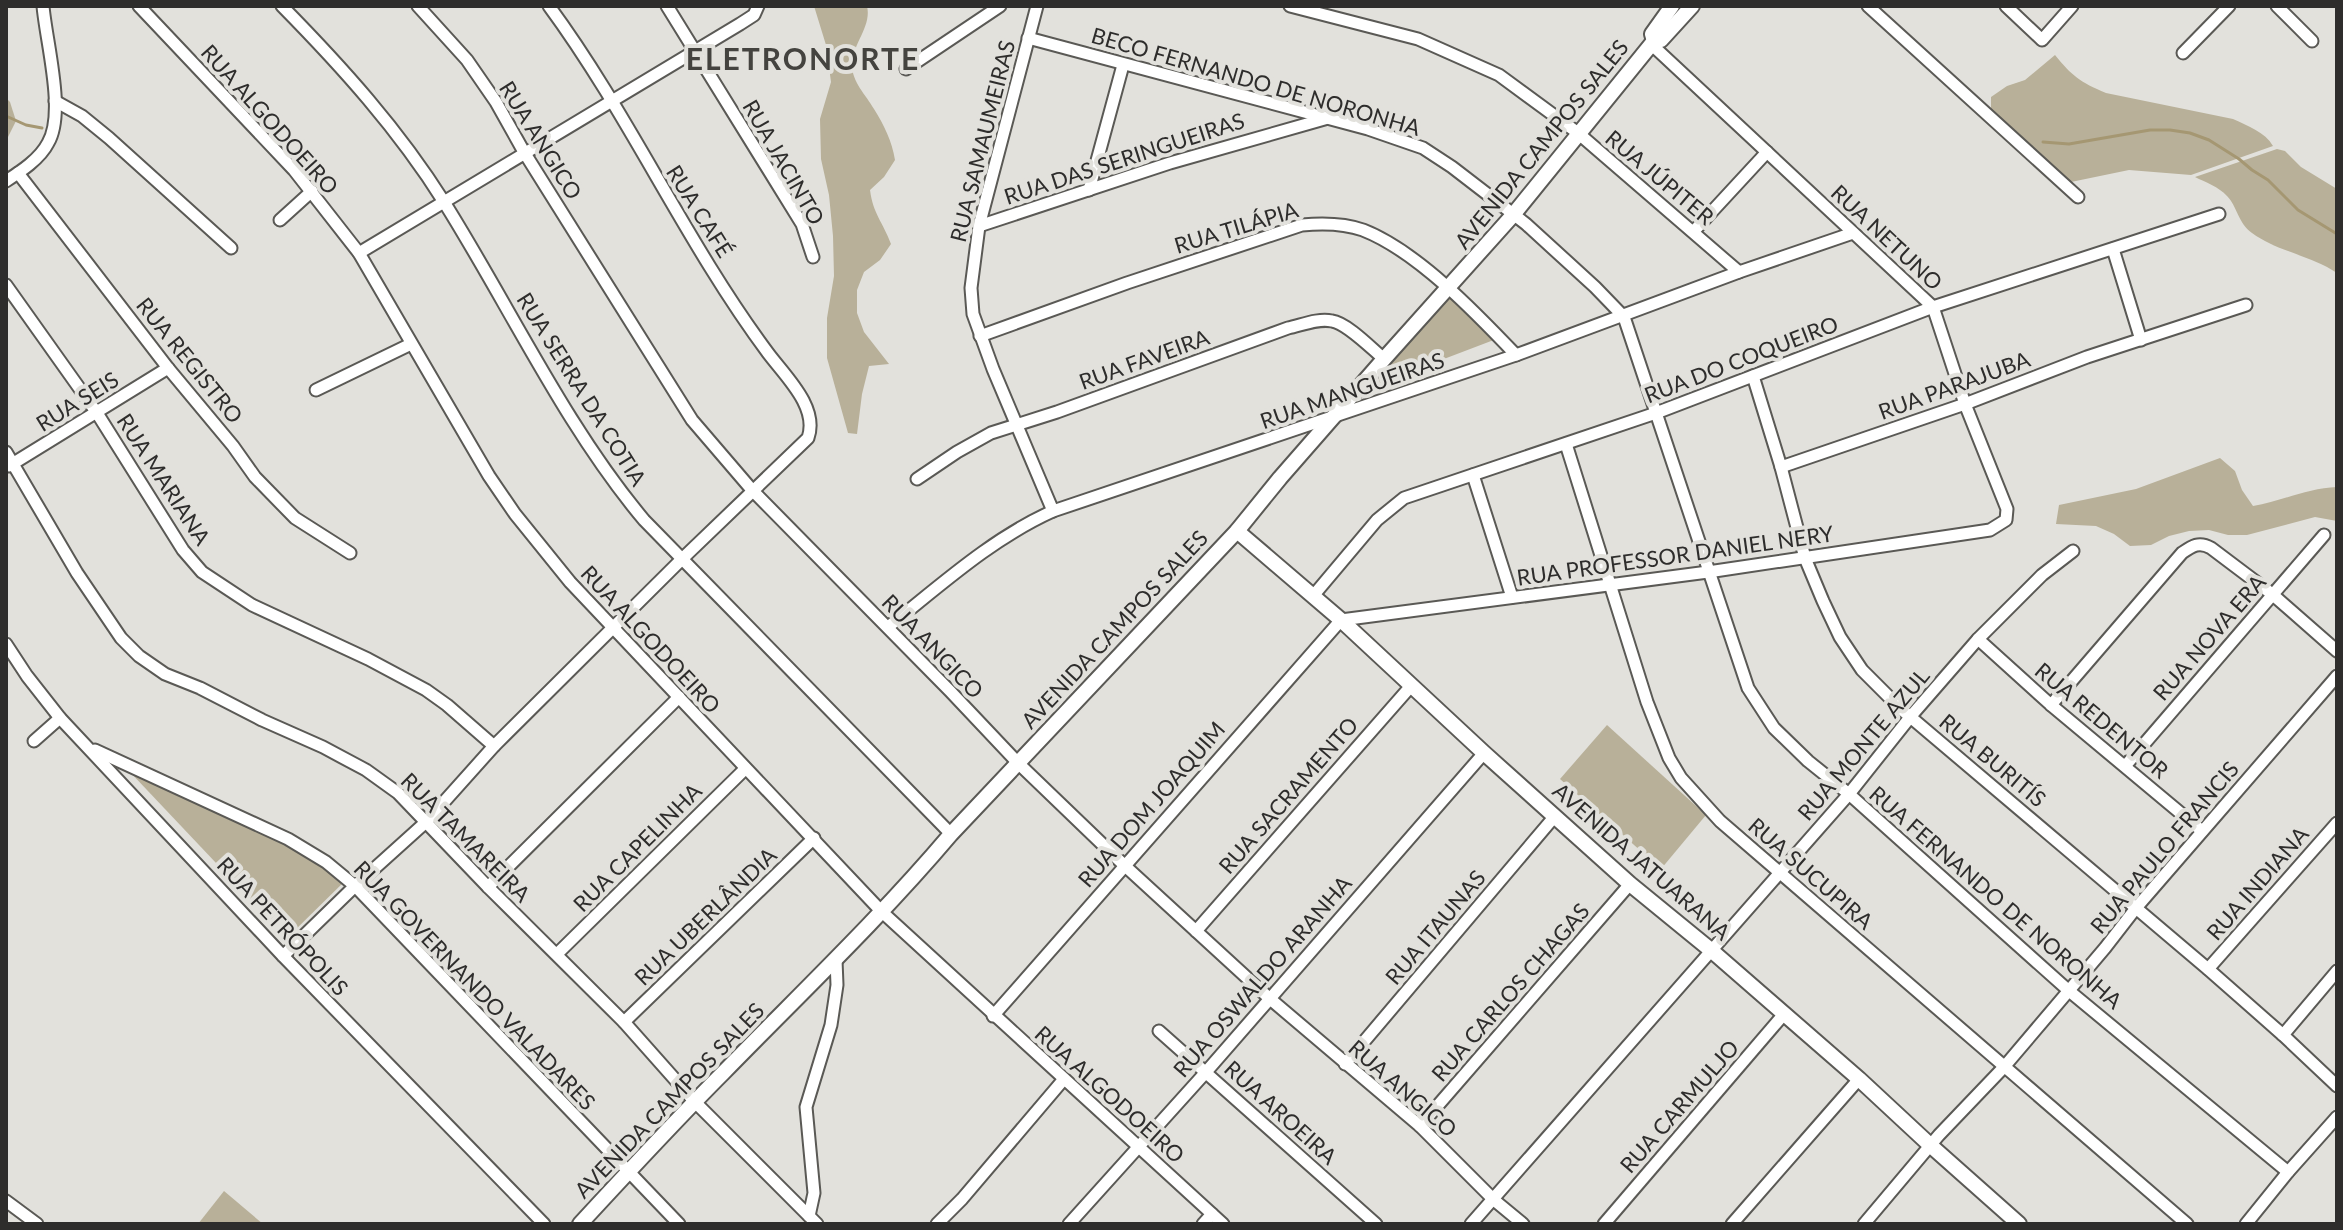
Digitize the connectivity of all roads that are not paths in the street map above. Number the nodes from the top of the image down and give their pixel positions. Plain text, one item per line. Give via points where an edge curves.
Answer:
1 (43, 6) edge
2 (139, 6) edge
3 (282, 6) edge
4 (418, 6) edge
5 (549, 6) edge
6 (667, 6) edge
7 (1000, 6) edge
8 (1037, 6) edge
9 (1290, 6) edge
10 (1672, 6) edge
11 (1692, 6) edge
12 (1868, 6) edge
13 (2006, 6) edge
14 (2072, 6) edge
15 (2229, 6) edge
16 (2277, 6) edge
17 (758, 8) edge
18 (1028, 38) junction
19 (2312, 41) dead end
20 (1653, 42) junction
21 (694, 51) junction
22 (2183, 53) dead end
23 (1123, 65) junction
24 (906, 69) dead end
25 (55, 101) junction
26 (612, 102) junction
27 (1328, 118) junction
28 (1578, 133) junction
29 (524, 152) junction
30 (1767, 152) junction
31 (18, 173) junction
32 (6, 181) edge
33 (1089, 190) junction
34 (312, 191) junction
35 (2078, 197) dead end
36 (443, 201) junction
37 (2219, 214) dead end
38 (1513, 215) junction
39 (280, 220) dead end
40 (979, 226) junction
41 (1694, 231) junction
42 (1853, 233) junction
43 (231, 248) dead end
44 (2113, 249) junction
45 (359, 253) junction
46 (813, 257) dead end
47 (1739, 272) junction
48 (6, 285) edge
49 (1449, 289) junction
50 (2246, 305) dead end
51 (1933, 307) junction
52 (1624, 317) junction
53 (980, 336) junction
54 (2141, 340) junction
55 (411, 344) junction
56 (1516, 355) junction
57 (1384, 359) junction
58 (168, 368) junction
59 (1753, 376) junction
60 (316, 390) dead end
61 (1965, 404) junction
62 (97, 413) junction
63 (1656, 413) junction
64 (1333, 418) junction
65 (1015, 424) junction
66 (1566, 444) junction
67 (6, 452) edge
68 (9, 465) edge
69 (1781, 467) junction
70 (1473, 475) junction
71 (917, 479) dead end
72 (752, 490) junction
73 (1053, 511) junction
74 (2008, 515) joint
75 (1237, 531) junction
76 (2324, 535) dead end
77 (2073, 551) dead end
78 (350, 553) dead end
79 (1805, 558) junction
80 (682, 559) junction
81 (1708, 572) junction
82 (1609, 585) junction
83 (2272, 594) junction
84 (1313, 596) junction
85 (1512, 597) junction
86 (1341, 620) junction
87 (888, 627) junction
88 (612, 629) junction
89 (1978, 639) junction
90 (6, 644) edge
91 (2337, 651) edge
92 (2337, 676) edge
93 (1411, 686) junction
94 (679, 697) junction
95 (2051, 705) junction
96 (1911, 716) junction
97 (60, 718) junction
98 (34, 741) dead end
99 (494, 746) junction
100 (87, 747) junction
101 (1484, 753) junction
102 (1018, 763) junction
103 (2126, 765) junction
104 (745, 769) junction
105 (1849, 794) junction
106 (1555, 816) junction
107 (426, 822) junction
108 (2337, 823) edge
109 (2202, 831) junction
110 (951, 834) junction
111 (814, 838) junction
112 (1124, 865) junction
113 (1780, 872) junction
114 (1630, 884) junction
115 (355, 886) junction
116 (488, 887) junction
117 (2136, 908) junction
118 (881, 911) junction
119 (1196, 931) junction
120 (1712, 951) junction
121 (557, 954) junction
122 (283, 956) junction
123 (836, 960) junction
124 (2208, 969) junction
125 (2337, 971) edge
126 (2068, 990) junction
127 (1269, 998) junction
128 (1784, 1014) junction
129 (993, 1016) junction
130 (624, 1022) junction
131 (1159, 1031) dead end
132 (2283, 1035) junction
133 (1345, 1064) junction
134 (2004, 1067) junction
135 (1206, 1072) junction
136 (1064, 1079) junction
137 (1859, 1079) junction
138 (2337, 1086) edge
139 (695, 1102) junction
140 (2337, 1117) edge
141 (1420, 1126) junction
142 (1139, 1145) junction
143 (1930, 1145) junction
144 (628, 1172) junction
145 (2288, 1172) junction
146 (1494, 1200) junction
147 (6, 1201) edge
148 (1212, 1214) junction
149 (813, 1220) edge
150 (37, 1224) edge
151 (544, 1224) edge
152 (580, 1224) edge
153 (679, 1224) edge
154 (937, 1224) edge
155 (1069, 1224) edge
156 (1203, 1224) edge
157 (1223, 1224) edge
158 (1376, 1224) edge
159 (1471, 1224) edge
160 (1523, 1224) edge
161 (1604, 1224) edge
162 (1732, 1224) edge
163 (1864, 1224) edge
164 (2019, 1224) edge
165 (2187, 1224) edge
166 (2246, 1224) edge

1 - 25 street
2 - 34 street, RUA ALGODOEIRO
3 - 36 street, RUA SERRA DA COTIA via 397,133
4 - 29 street, RUA ANGICO via 467,60
5 - 26 street, RUA CAFÉ
6 - 21 street, RUA JACINTO
7 - 24 street
8 - 18 street, RUA SAMAUMEIRAS
9 - 28 street, RUA JÚPITER via 1445,50 1499,75
10 - 20 street, AVENIDA CAMPOS SALES via 1652,34
11 - 20 street, AVENIDA CAMPOS SALES
12 - 35 street
13 - 14 street via 2042,40
15 - 22 street
16 - 19 street
17 - 21 street
18 - 23 street, BECO FERNANDO DE NORONHA
18 - 40 street, RUA SAMAUMEIRAS
20 - 28 street, AVENIDA CAMPOS SALES
20 - 30 street, RUA NETUNO
21 - 26 street
21 - 46 street, RUA JACINTO via 802,224
23 - 27 street, BECO FERNANDO DE NORONHA
23 - 33 street
25 - 31 street via 50,142
25 - 43 street via 109,138
26 - 29 street
26 - 72 street, RUA CAFÉ via 695,242 806,405 808,438
27 - 33 street, RUA DAS SERINGUEIRAS
27 - 38 street, BECO FERNANDO DE NORONHA via 1423,148
28 - 38 street, AVENIDA CAMPOS SALES
28 - 41 street, RUA JÚPITER
29 - 36 street
29 - 72 street, RUA ANGICO via 692,420
30 - 41 street
30 - 42 street, RUA NETUNO
31 - 32 street
31 - 58 street, RUA REGISTRO
33 - 40 street, RUA DAS SERINGUEIRAS
34 - 39 street
34 - 45 street, RUA ALGODOEIRO
36 - 45 street
36 - 80 street, RUA SERRA DA COTIA via 618,488
37 - 44 street, RUA DO COQUEIRO
38 - 49 street, AVENIDA CAMPOS SALES
38 - 52 street, BECO FERNANDO DE NORONHA
40 - 53 street, RUA SAMAUMEIRAS via 971,288
41 - 47 street, RUA JÚPITER
42 - 47 street, RUA MANGUEIRAS
42 - 51 street, RUA NETUNO
44 - 51 street, RUA DO COQUEIRO
44 - 54 street
45 - 55 street, RUA ALGODOEIRO
47 - 52 street, RUA MANGUEIRAS
48 - 62 street, RUA MARIANA
49 - 53 street, RUA TILÁPIA via 1394,246 1363,230 1332,223 1302,225
49 - 56 street, RUA TILÁPIA
49 - 57 street, AVENIDA CAMPOS SALES
50 - 54 street, RUA PARAJUBA
51 - 59 street, RUA DO COQUEIRO
51 - 61 street, RUA NETUNO
52 - 56 street, RUA MANGUEIRAS
52 - 63 street, BECO FERNANDO DE NORONHA
53 - 65 street, RUA SAMAUMEIRAS
54 - 61 street, RUA PARAJUBA
55 - 60 street
55 - 88 street, RUA ALGODOEIRO via 515,514
56 - 64 street, RUA MANGUEIRAS
57 - 64 street, AVENIDA CAMPOS SALES
57 - 65 street, RUA FAVEIRA via 1343,325 1316,321
58 - 62 street, RUA SEIS
58 - 78 street, RUA REGISTRO via 282,506
59 - 63 street, RUA DO COQUEIRO
59 - 69 street, RUA BURITÍS
61 - 69 street, RUA PARAJUBA
61 - 74 street, RUA NETUNO
62 - 68 street, RUA SEIS
62 - 99 street, RUA MARIANA via 170,531 202,572 252,605 426,690
63 - 66 street, RUA DO COQUEIRO
63 - 81 street, BECO FERNANDO DE NORONHA
64 - 73 street, RUA MANGUEIRAS
64 - 75 street, AVENIDA CAMPOS SALES
65 - 71 street, RUA FAVEIRA via 974,442
65 - 73 street, RUA SAMAUMEIRAS
66 - 70 street, RUA DO COQUEIRO
66 - 82 street, RUA SUCUPIRA
67 - 68 street, RUA TAMAREIRA
68 - 107 street, RUA TAMAREIRA via 90,593 139,656 165,674 366,770
69 - 79 street, RUA BURITÍS
70 - 84 street, RUA DO COQUEIRO via 1415,494 1388,510
70 - 85 street
72 - 80 street
72 - 87 street, RUA ANGICO
73 - 87 street, RUA MANGUEIRAS via 991,546
74 - 79 street, RUA PROFESSOR DANIEL NERY via 1990,530
75 - 84 street, AVENIDA JATUARANA
75 - 102 street, AVENIDA CAMPOS SALES
76 - 83 street, RUA NOVA ERA
77 - 89 street, RUA MONTE AZUL
79 - 81 street, RUA PROFESSOR DANIEL NERY
79 - 96 street, RUA BURITÍS via 1851,654
80 - 88 street
80 - 110 street, RUA SERRA DA COTIA
81 - 82 street, RUA PROFESSOR DANIEL NERY
81 - 105 street, RUA FERNANDO DE NORONHA via 1748,688 1774,728
82 - 85 street, RUA PROFESSOR DANIEL NERY
82 - 113 street, RUA SUCUPIRA via 1675,768 1720,821
83 - 91 street
83 - 95 street via 2211,548 2191,547
83 - 103 street, RUA NOVA ERA
84 - 86 street, AVENIDA JATUARANA
85 - 86 street, RUA PROFESSOR DANIEL NERY
86 - 93 street, AVENIDA JATUARANA
86 - 112 street, RUA DOM JOAQUIM
87 - 102 street, RUA ANGICO
88 - 94 street, RUA ALGODOEIRO
88 - 99 street
89 - 95 street, RUA REDENTOR
89 - 96 street, RUA MONTE AZUL
90 - 97 street, RUA PETRÓPOLIS
92 - 109 street, RUA PAULO FRANCIS
93 - 101 street, AVENIDA JATUARANA
93 - 119 street, RUA SACRAMENTO
94 - 104 street, RUA ALGODOEIRO
94 - 116 street
95 - 103 street, RUA REDENTOR
96 - 105 street, RUA MONTE AZUL
96 - 117 street, RUA BURITÍS
97 - 98 street
97 - 100 street, RUA PETRÓPOLIS
99 - 107 street
100 - 115 street, RUA GOVERNANDO VALADARES via 288,839
100 - 122 street, RUA PETRÓPOLIS
101 - 106 street, AVENIDA JATUARANA
101 - 127 street, RUA OSWALDO ARANHA
102 - 110 street, AVENIDA CAMPOS SALES
102 - 112 street, RUA ANGICO
103 - 109 street, RUA REDENTOR
104 - 111 street, RUA ALGODOEIRO
104 - 121 street, RUA CAPELINHA
105 - 113 street, RUA MONTE AZUL
105 - 126 street, RUA FERNANDO DE NORONHA
106 - 114 street, AVENIDA JATUARANA
106 - 133 street, RUA ITAUNAS
107 - 115 street
107 - 116 street, RUA TAMAREIRA
108 - 124 street, RUA INDIANA
109 - 117 street, RUA PAULO FRANCIS
110 - 118 street, AVENIDA CAMPOS SALES
111 - 118 street, RUA ALGODOEIRO
111 - 130 street, RUA UBERLÂNDIA
112 - 119 street, RUA ANGICO
112 - 129 street, RUA DOM JOAQUIM
113 - 120 street, RUA MONTE AZUL
113 - 134 street, RUA SUCUPIRA
114 - 120 street, AVENIDA JATUARANA
114 - 141 street, RUA CARLOS CHAGAS
115 - 122 street
115 - 144 street, RUA GOVERNANDO VALADARES
116 - 121 street, RUA TAMAREIRA
117 - 124 street, RUA BURITÍS
117 - 126 street, RUA PAULO FRANCIS
118 - 123 street, AVENIDA CAMPOS SALES
118 - 129 street, RUA ALGODOEIRO
119 - 127 street, RUA ANGICO
120 - 128 street, AVENIDA JATUARANA
120 - 146 street, RUA MONTE AZUL
121 - 130 street, RUA TAMAREIRA
122 - 151 street, RUA PETRÓPOLIS
123 - 139 street, AVENIDA CAMPOS SALES
123 - 149 street via 831,1025 806,1107
124 - 132 street, RUA BURITÍS
125 - 132 street
126 - 134 street, RUA PAULO FRANCIS
126 - 145 street, RUA FERNANDO DE NORONHA
127 - 133 street, RUA ANGICO
127 - 135 street, RUA OSWALDO ARANHA
128 - 137 street, AVENIDA JATUARANA
128 - 161 street, RUA CARMULJO
129 - 136 street, RUA ALGODOEIRO
130 - 139 street, RUA TAMAREIRA
131 - 135 street, RUA AROEIRA
132 - 138 street, RUA BURITÍS
133 - 141 street, RUA ANGICO
134 - 143 street, RUA PAULO FRANCIS
134 - 165 street, RUA SUCUPIRA
135 - 142 street, RUA OSWALDO ARANHA
135 - 158 street, RUA AROEIRA
136 - 142 street, RUA ALGODOEIRO
136 - 154 street
137 - 143 street, AVENIDA JATUARANA
137 - 162 street
139 - 144 street, AVENIDA CAMPOS SALES
139 - 149 street, RUA TAMAREIRA
140 - 145 street
141 - 146 street, RUA ANGICO
142 - 148 street, RUA ALGODOEIRO
142 - 155 street, RUA OSWALDO ARANHA
143 - 163 street, RUA PAULO FRANCIS
143 - 164 street, AVENIDA JATUARANA
144 - 152 street, AVENIDA CAMPOS SALES
144 - 153 street, RUA GOVERNANDO VALADARES
145 - 166 street
146 - 159 street, RUA MONTE AZUL
146 - 160 street, RUA ANGICO
147 - 150 street
148 - 156 street
148 - 157 street, RUA ALGODOEIRO

